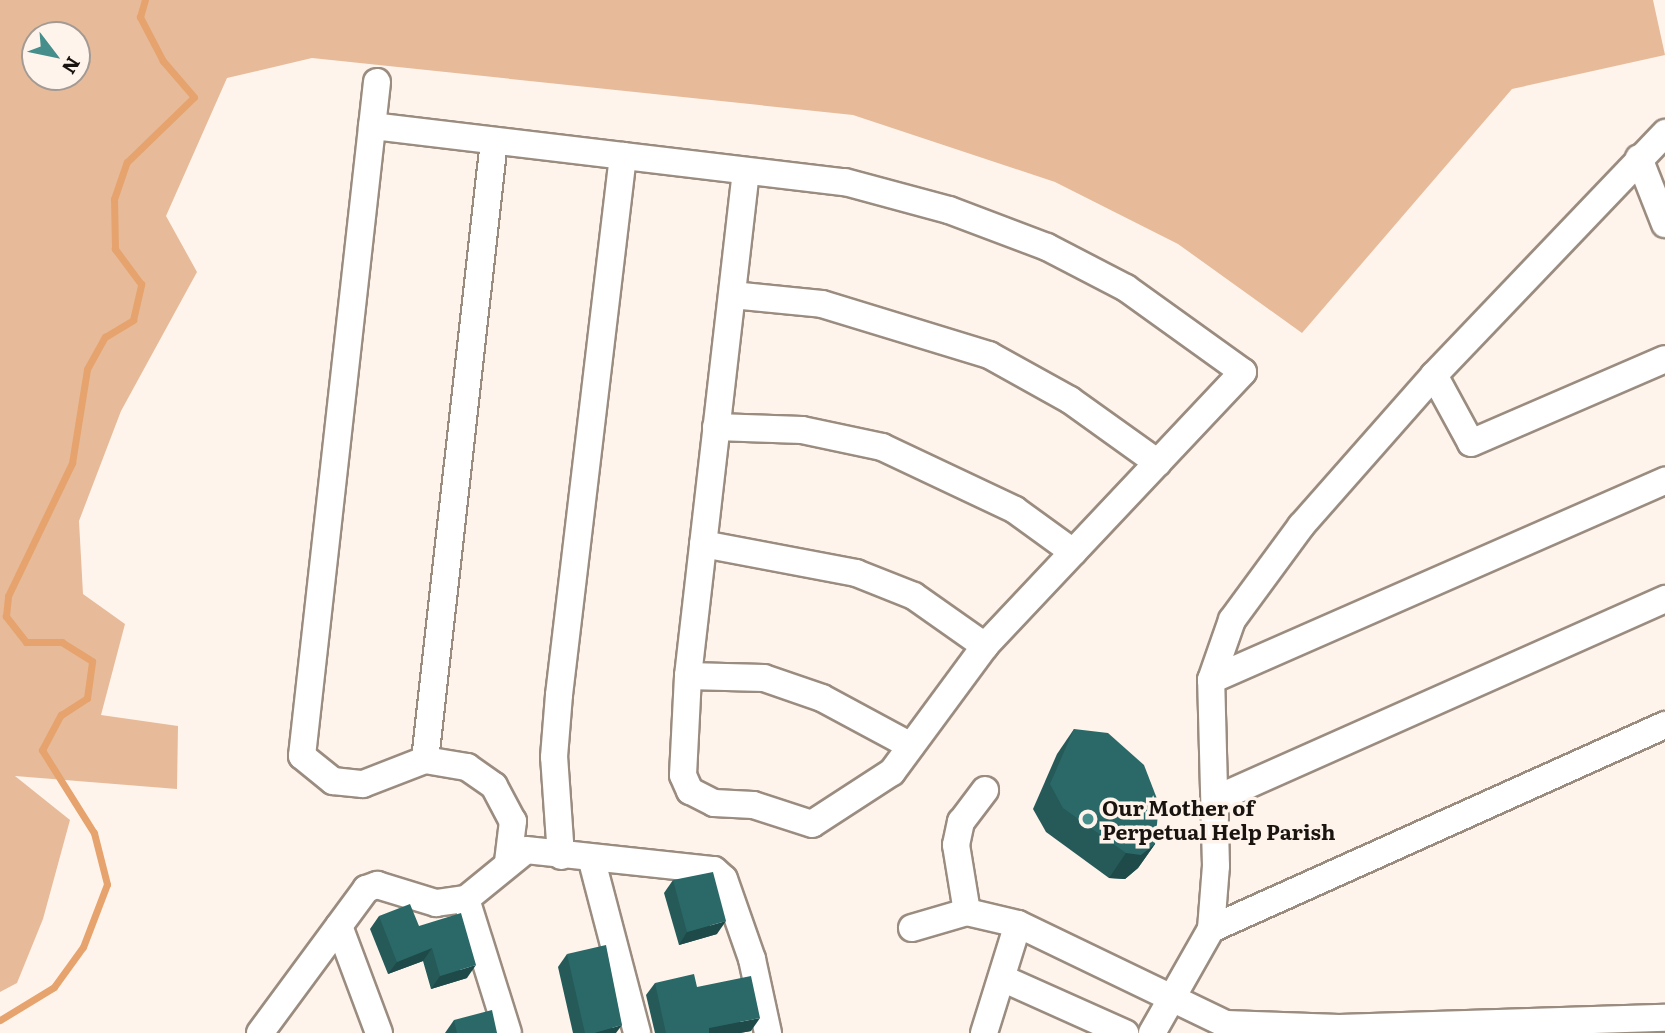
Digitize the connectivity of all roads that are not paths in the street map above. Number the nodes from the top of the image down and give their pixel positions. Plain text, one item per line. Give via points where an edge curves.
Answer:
1 (377, 82) dead end
2 (372, 126) junction
3 (1665, 133) edge
4 (494, 141) junction
5 (623, 156) junction
6 (1639, 159) junction
7 (746, 171) junction
8 (1665, 224) edge
9 (732, 296) junction
10 (1665, 359) edge
11 (1434, 375) junction
12 (716, 427) junction
13 (1158, 463) junction
14 (1665, 481) edge
15 (703, 544) junction
16 (1073, 552) junction
17 (1665, 599) edge
18 (985, 646) junction
19 (688, 676) junction
20 (1212, 680) junction
21 (1665, 725) edge
22 (911, 746) junction
23 (425, 760) junction
24 (985, 790) dead end
25 (1216, 799) junction
26 (561, 856) junction
27 (508, 860) junction
28 (592, 861) junction
29 (466, 899) junction
30 (967, 912) junction
31 (1018, 924) junction
32 (339, 926) junction
33 (912, 928) dead end
34 (1211, 929) junction
35 (1004, 979) junction
36 (1176, 1000) junction
37 (1665, 1018) edge
38 (260, 1033) edge
39 (379, 1033) edge
40 (508, 1033) edge
41 (637, 1033) edge
42 (768, 1033) edge
43 (984, 1033) edge
44 (1125, 1033) edge
45 (1152, 1033) edge

1 - 2 street
2 - 4 street
2 - 23 street via 302,756 333,781 363,784
3 - 6 street
4 - 5 street
4 - 23 street
5 - 7 street
5 - 26 street via 559,695 554,757
6 - 8 street
6 - 11 street
7 - 9 street
7 - 13 street via 845,182 949,210 1047,247 1178,320 1243,372
9 - 12 street
9 - 13 street via 822,304 989,355 1070,400
10 - 11 street via 1471,443
11 - 20 street via 1266,573 1232,620
12 - 15 street
12 - 16 street via 802,430 882,447 1015,510
13 - 16 street
14 - 20 street
15 - 18 street via 856,573 914,596
15 - 19 street
16 - 18 street
17 - 25 street
18 - 22 street
19 - 22 street via 764,678 822,698
19 - 22 street via 683,775 690,791 713,803 753,806 812,824 867,794
20 - 25 street
21 - 34 street
23 - 27 street via 467,767 494,786 513,821
24 - 30 street via 961,822 956,845
25 - 34 street
26 - 27 street via 526,850
26 - 28 street
27 - 29 street
28 - 41 street
28 - 42 street via 714,870 724,880
29 - 32 street via 436,903 377,885 358,896
29 - 40 street
30 - 31 street
30 - 33 street
31 - 35 street
31 - 36 street
32 - 38 street
32 - 39 street
34 - 36 street
35 - 43 street
35 - 44 street
36 - 37 street via 1226,1024 1339,1028
36 - 45 street

